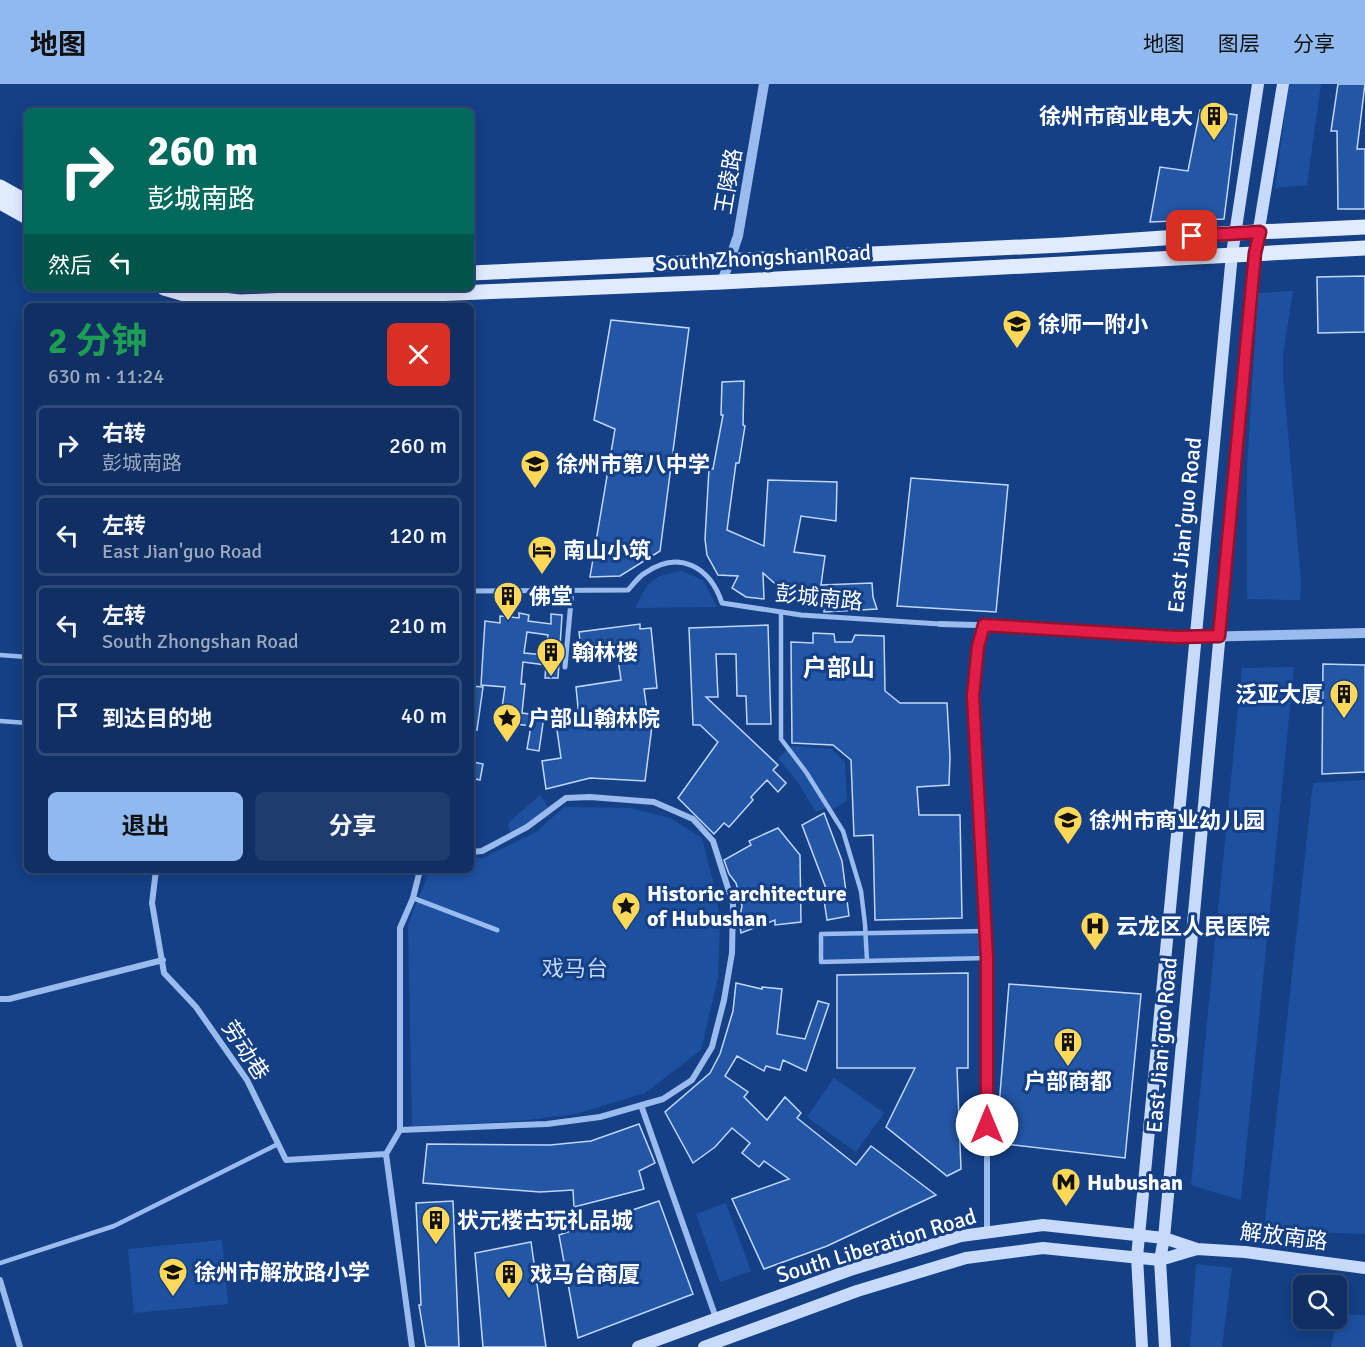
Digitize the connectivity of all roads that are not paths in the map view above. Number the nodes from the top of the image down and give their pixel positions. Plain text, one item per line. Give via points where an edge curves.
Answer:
1 (764, 84) edge
2 (1258, 84) edge
3 (1282, 84) edge
4 (0, 187) edge
5 (24, 200) edge
6 (0, 202) edge
7 (24, 215) edge
8 (1365, 227) edge
9 (1257, 243) junction
10 (1234, 244) junction
11 (1365, 248) edge
12 (728, 262) junction
13 (474, 273) edge
14 (722, 282) junction
15 (174, 291) edge
16 (440, 300) edge
17 (572, 590) junction
18 (474, 591) edge
19 (781, 612) junction
20 (940, 624) joint
21 (984, 625) junction
22 (1365, 633) edge
23 (1219, 636) junction
24 (1194, 637) junction
25 (0, 655) edge
26 (24, 657) edge
27 (565, 667) dead end
28 (0, 721) edge
29 (24, 723) edge
30 (474, 852) edge
31 (156, 873) edge
32 (419, 873) edge
33 (413, 898) junction
34 (497, 930) dead end
35 (986, 931) junction
36 (866, 933) junction
37 (987, 958) junction
38 (163, 960) junction
39 (867, 961) junction
40 (0, 999) edge
41 (641, 1105) junction
42 (400, 1130) junction
43 (278, 1144) junction
44 (386, 1154) junction
45 (987, 1232) junction
46 (1139, 1235) junction
47 (1164, 1238) junction
48 (1197, 1248) junction
49 (1137, 1257) junction
50 (1160, 1260) junction
51 (0, 1263) edge
52 (1365, 1268) edge
53 (0, 1280) edge
54 (717, 1318) junction
55 (20, 1347) edge
56 (412, 1347) edge
57 (638, 1347) edge
58 (704, 1347) edge
59 (1142, 1347) edge
60 (1165, 1347) edge

1 - 12 street, 王陵路 via 738,236
2 - 10 main road, East Jian'guo Road
3 - 9 main road, East Jian'guo Road
4 - 5 main road
6 - 7 main road
8 - 9 main road, South Zhongshan Road
9 - 10 main road, South Zhongshan Road
9 - 10 main road, South Zhongshan Road
9 - 11 main road, South Zhongshan Road
9 - 23 main road, East Jian'guo Road
10 - 12 main road, South Zhongshan Road via 1062,245
10 - 14 main road, South Zhongshan Road
10 - 24 main road, East Jian'guo Road
12 - 13 main road, South Zhongshan Road
12 - 14 street, 王陵路
14 - 16 main road, South Zhongshan Road
15 - 16 main road, South Zhongshan Road via 240,302
17 - 18 street, 彭城南路
17 - 19 street, 彭城南路 via 628,590 644,573 677,561 691,565 708,578 722,603
17 - 27 street
19 - 20 street, 彭城南路
19 - 36 lane via 781,739 843,831 861,891
20 - 21 street, 彭城南路
21 - 24 street, 彭城南路
21 - 35 street via 973,696
22 - 23 street
23 - 24 street
23 - 47 main road, East Jian'guo Road
24 - 46 main road, East Jian'guo Road
25 - 26 lane
28 - 29 lane
30 - 41 street via 527,827 566,798 590,796 654,802 693,819 713,841 733,904 732,953 712,1047 692,1080 663,1099
31 - 38 street, 劳动巷 via 152,903
32 - 33 street
33 - 34 street
33 - 42 street via 400,928
35 - 36 lane
35 - 37 street
36 - 39 lane
36 - 39 lane via 821,934 821,962
37 - 39 lane
37 - 45 street
38 - 40 street
38 - 43 street, 劳动巷 via 164,973 196,1007 247,1080
41 - 42 street via 600,1117 547,1124
41 - 54 street
42 - 44 street
43 - 44 street, 劳动巷 via 286,1160
43 - 51 lane via 114,1226
44 - 56 street
45 - 46 main road, South Liberation Road via 1043,1226
45 - 54 main road, South Liberation Road via 850,1270
46 - 47 main road, South Liberation Road
46 - 49 main road, East Jian'guo Road
47 - 48 main road, South Liberation Road
47 - 50 main road, East Jian'guo Road
48 - 50 main road, South Liberation Road
48 - 52 main road, 解放南路
49 - 50 main road, South Liberation Road
49 - 58 main road, South Liberation Road via 1043,1248 966,1258 858,1291
49 - 59 main road, East Jian'guo Road
50 - 60 main road, East Jian'guo Road
53 - 55 street
54 - 57 main road, South Liberation Road

